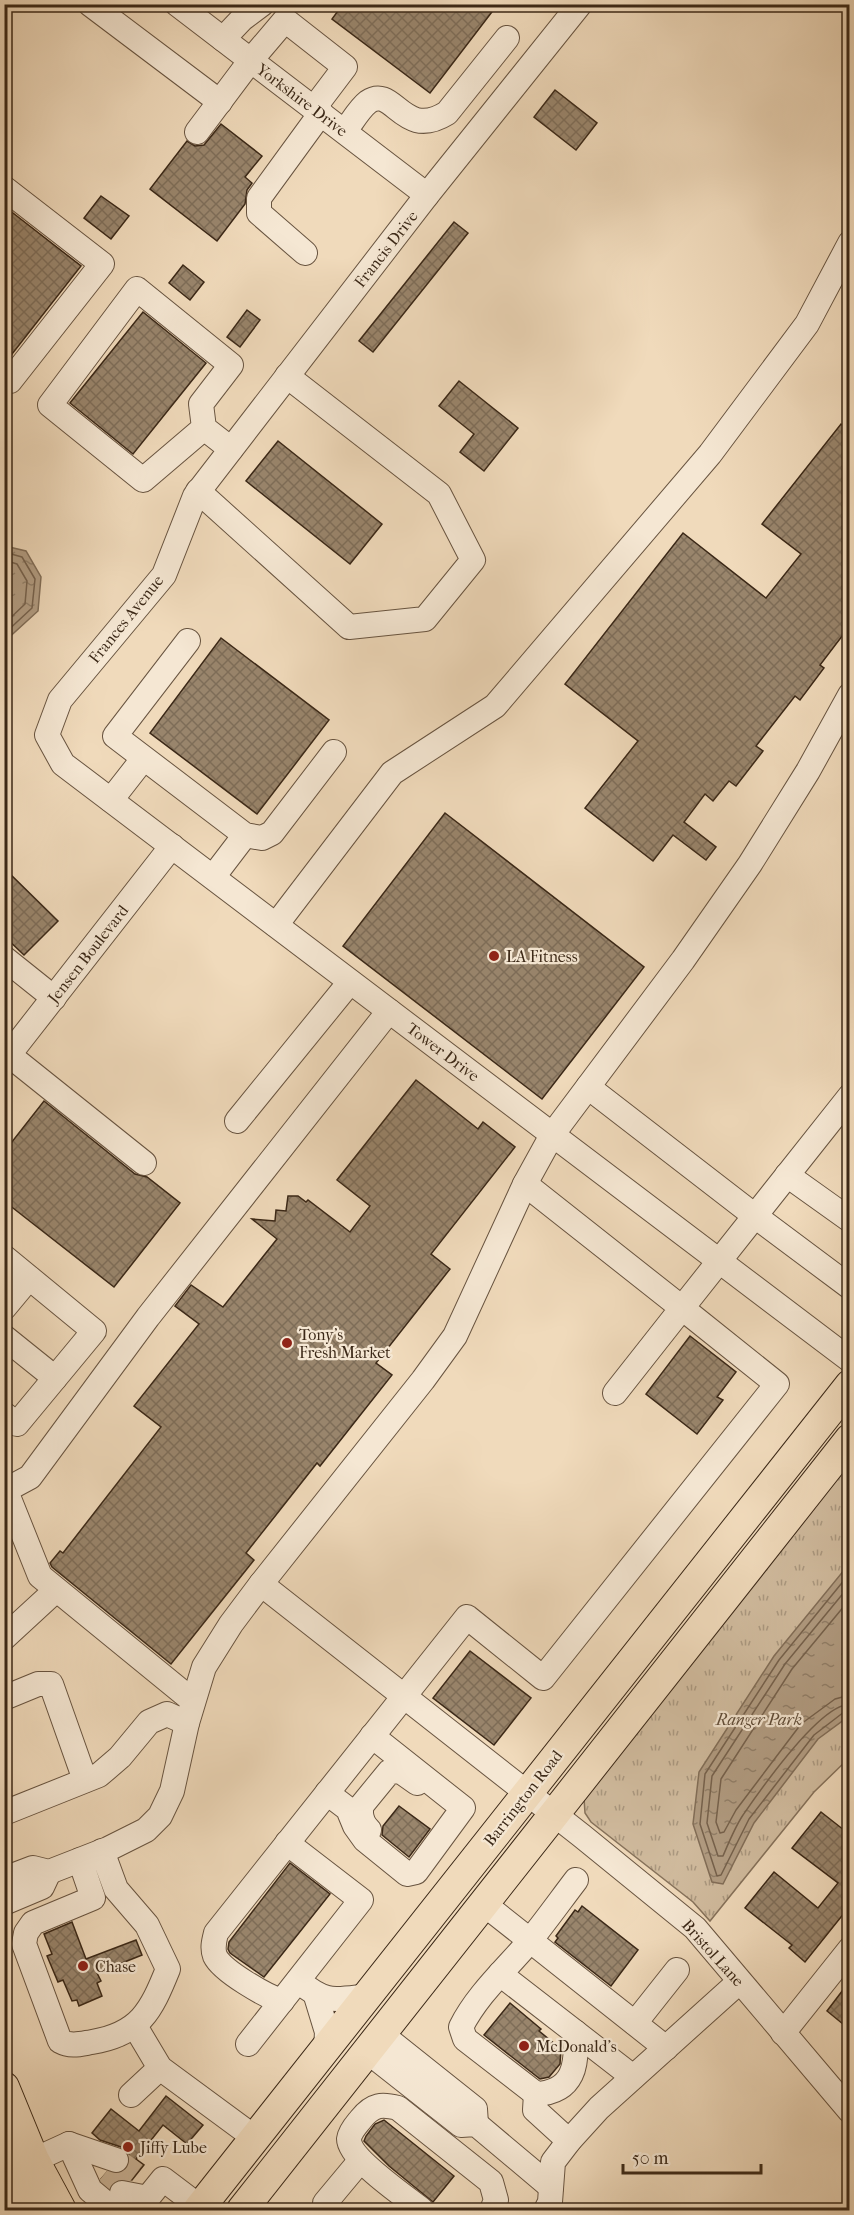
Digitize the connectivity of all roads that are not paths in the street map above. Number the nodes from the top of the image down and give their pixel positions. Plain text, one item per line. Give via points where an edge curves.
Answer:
1 (90, 4) edge
2 (177, 4) edge
3 (580, 4) edge
4 (261, 5) edge
5 (291, 12) edge
6 (507, 38) dead end
7 (223, 39) junction
8 (492, 57) junction
9 (251, 60) junction
10 (519, 80) junction
11 (220, 102) junction
12 (317, 111) junction
13 (345, 131) junction
14 (197, 132) dead end
15 (4, 188) edge
16 (427, 195) junction
17 (849, 243) edge
18 (305, 254) dead end
19 (287, 376) junction
20 (4, 377) edge
21 (204, 428) junction
22 (231, 449) junction
23 (196, 493) junction
24 (188, 641) dead end
25 (849, 696) edge
26 (47, 735) joint
27 (334, 752) dead end
28 (143, 759) junction
29 (111, 800) junction
30 (244, 835) junction
31 (172, 846) junction
32 (213, 877) junction
33 (276, 925) junction
34 (4, 958) edge
35 (350, 982) junction
36 (54, 998) junction
37 (389, 1011) junction
38 (7, 1058) edge
39 (588, 1087) junction
40 (849, 1096) edge
41 (237, 1121) dead end
42 (842, 1121) edge
43 (552, 1135) junction
44 (144, 1163) dead end
45 (787, 1175) junction
46 (525, 1184) junction
47 (755, 1216) junction
48 (849, 1220) edge
49 (4, 1257) edge
50 (718, 1262) junction
51 (29, 1278) junction
52 (849, 1287) edge
53 (4, 1308) edge
54 (682, 1308) junction
55 (4, 1337) edge
56 (849, 1360) edge
57 (55, 1378) junction
58 (849, 1385) edge
59 (615, 1393) dead end
60 (4, 1414) edge
61 (849, 1439) edge
62 (5, 1491) edge
63 (261, 1584) junction
64 (56, 1591) junction
65 (4, 1638) edge
66 (404, 1697) junction
67 (4, 1698) edge
68 (190, 1712) junction
69 (372, 1736) junction
70 (393, 1752) junction
71 (85, 1780) junction
72 (435, 1786) junction
73 (327, 1793) junction
74 (527, 1793) junction
75 (348, 1809) junction
76 (4, 1813) edge
77 (554, 1813) junction
78 (287, 1843) junction
79 (102, 1851) junction
80 (80, 1860) junction
81 (417, 1869) junction
82 (49, 1872) junction
83 (4, 1879) edge
84 (576, 1880) dead end
85 (117, 1889) junction
86 (93, 1898) junction
87 (4, 1903) edge
88 (484, 1904) junction
89 (4, 1912) edge
90 (26, 1933) junction
91 (529, 1941) junction
92 (849, 1949) edge
93 (676, 1970) dead end
94 (500, 1974) junction
95 (298, 1981) junction
96 (739, 1982) junction
97 (316, 1996) junction
98 (368, 1996) junction
99 (282, 2001) junction
100 (635, 2024) junction
101 (135, 2026) junction
102 (575, 2032) junction
103 (783, 2033) junction
104 (374, 2043) junction
105 (248, 2044) dead end
106 (666, 2048) junction
107 (326, 2049) junction
108 (160, 2068) junction
109 (633, 2077) junction
110 (4, 2087) edge
111 (536, 2094) junction
112 (130, 2095) dead end
113 (849, 2112) edge
114 (255, 2138) junction
115 (569, 2141) junction
116 (77, 2147) junction
117 (4, 2152) edge
118 (34, 2160) junction
119 (360, 2161) junction
120 (109, 2168) tunnel mouth
121 (131, 2195) edge
122 (549, 2199) edge
123 (326, 2208) edge
124 (199, 2209) edge
125 (31, 2211) edge
126 (60, 2211) edge
127 (242, 2211) edge
128 (422, 2211) edge
129 (492, 2211) edge

1 - 11 street
2 - 7 street, Yorkshire Drive
3 - 10 street, Francis Drive
4 - 7 street
5 - 9 street
5 - 12 street via 345,67
6 - 8 street
7 - 9 street, Yorkshire Drive
8 - 10 street
8 - 13 street via 440,117 418,122 387,101 373,100 366,103
9 - 11 street
9 - 12 street, Yorkshire Drive
10 - 16 street, Francis Drive
11 - 14 street
12 - 13 street, Yorkshire Drive
12 - 18 street via 259,198 259,213
13 - 16 street, Yorkshire Drive
15 - 20 street via 102,264 10,381
16 - 19 street, Francis Drive
17 - 33 street via 807,324 710,454 495,706 392,773
19 - 22 street, Francis Drive
19 - 23 street via 439,494 472,560 425,619 349,627
21 - 21 street via 201,404 231,365 136,289 50,405 144,480
21 - 22 street
22 - 23 street, Francis Drive
23 - 26 street, Frances Avenue via 164,575 60,700
24 - 28 street via 115,736
25 - 39 street via 750,864
26 - 29 street, Tower Drive via 63,764
27 - 30 street via 272,833 262,838
28 - 29 street
28 - 30 street
29 - 31 street, Tower Drive
30 - 32 street
31 - 32 street, Tower Drive
31 - 36 street, Jensen Boulevard
32 - 33 street, Tower Drive
33 - 35 street, Tower Drive
34 - 36 street
35 - 37 street, Tower Drive
35 - 41 street
36 - 38 street, Jensen Boulevard
37 - 43 street, Tower Drive
37 - 62 street via 148,1317 30,1477
38 - 44 street
39 - 43 street
39 - 47 street
40 - 42 street
42 - 45 street
43 - 46 street
43 - 50 street, Tower Drive
45 - 47 street
45 - 48 street
46 - 54 street
46 - 63 street via 455,1336
47 - 50 street
47 - 52 street
49 - 51 street
50 - 54 street
50 - 56 street, Tower Drive
51 - 53 street
51 - 57 street via 94,1331
54 - 59 street
54 - 66 street via 777,1383 543,1678 467,1617
55 - 57 street
57 - 60 street via 17,1425
58 - 74 main road, Barrington Road
61 - 77 main road, Barrington Road
62 - 64 street via 40,1576
63 - 66 street, Bristol Lane
63 - 68 street via 204,1667
64 - 65 street
64 - 68 street
66 - 69 street
66 - 74 street, Bristol Lane
67 - 71 street via 38,1684 51,1684
68 - 71 street via 167,1714 149,1722 120,1757 99,1775
68 - 79 street via 172,1791 160,1816 146,1830
69 - 70 street
69 - 73 street
70 - 72 street
70 - 75 street
71 - 76 street
72 - 81 street via 463,1808
72 - 81 street via 425,1789 400,1771 389,1772 360,1811 365,1826
73 - 75 street
73 - 78 street
74 - 77 street, Bristol Lane
74 - 98 main road, Barrington Road
75 - 81 street via 365,1840 407,1874 414,1874
77 - 88 main road, Barrington Road
77 - 96 street, Bristol Lane via 694,1928
78 - 95 street via 361,1900
78 - 99 street via 216,1933 213,1946 216,1958 229,1970 269,1997
79 - 80 street
79 - 85 street
80 - 82 street
80 - 86 street
82 - 83 street via 33,1868
82 - 87 street via 42,1887
84 - 91 street
85 - 86 street
85 - 101 street via 147,1925 168,1969 154,2004
86 - 90 street via 33,1923
88 - 91 street
88 - 104 main road, Barrington Road
89 - 90 street
90 - 101 street via 24,1944 60,2041 69,2046 112,2039
91 - 94 street
91 - 100 street
92 - 103 street
93 - 100 street
94 - 102 street
94 - 111 street via 461,2027 465,2039
95 - 97 street
95 - 99 street
96 - 103 street, Bristol Lane
96 - 106 street
97 - 98 street via 333,2000
97 - 107 street via 327,2032
98 - 107 main road, Barrington Road
99 - 105 street
100 - 106 street
101 - 108 street
102 - 109 street
102 - 111 street via 574,2069 552,2093
103 - 113 street, Bristol Lane
104 - 122 street via 461,2125 476,2124
104 - 127 main road, Barrington Road
106 - 109 street
107 - 114 main road, Barrington Road
108 - 112 street
108 - 114 street
109 - 115 street
110 - 118 main road
111 - 115 street via 535,2110
114 - 124 main road, Barrington Road
115 - 122 street via 553,2162
116 - 118 street
116 - 120 street
116 - 121 street via 90,2190
117 - 125 main road
118 - 126 main road
119 - 123 street
119 - 128 street
119 - 129 street via 349,2138 353,2128 374,2107 385,2104 398,2108 491,2182 496,2200
121 - 124 street via 163,2179

